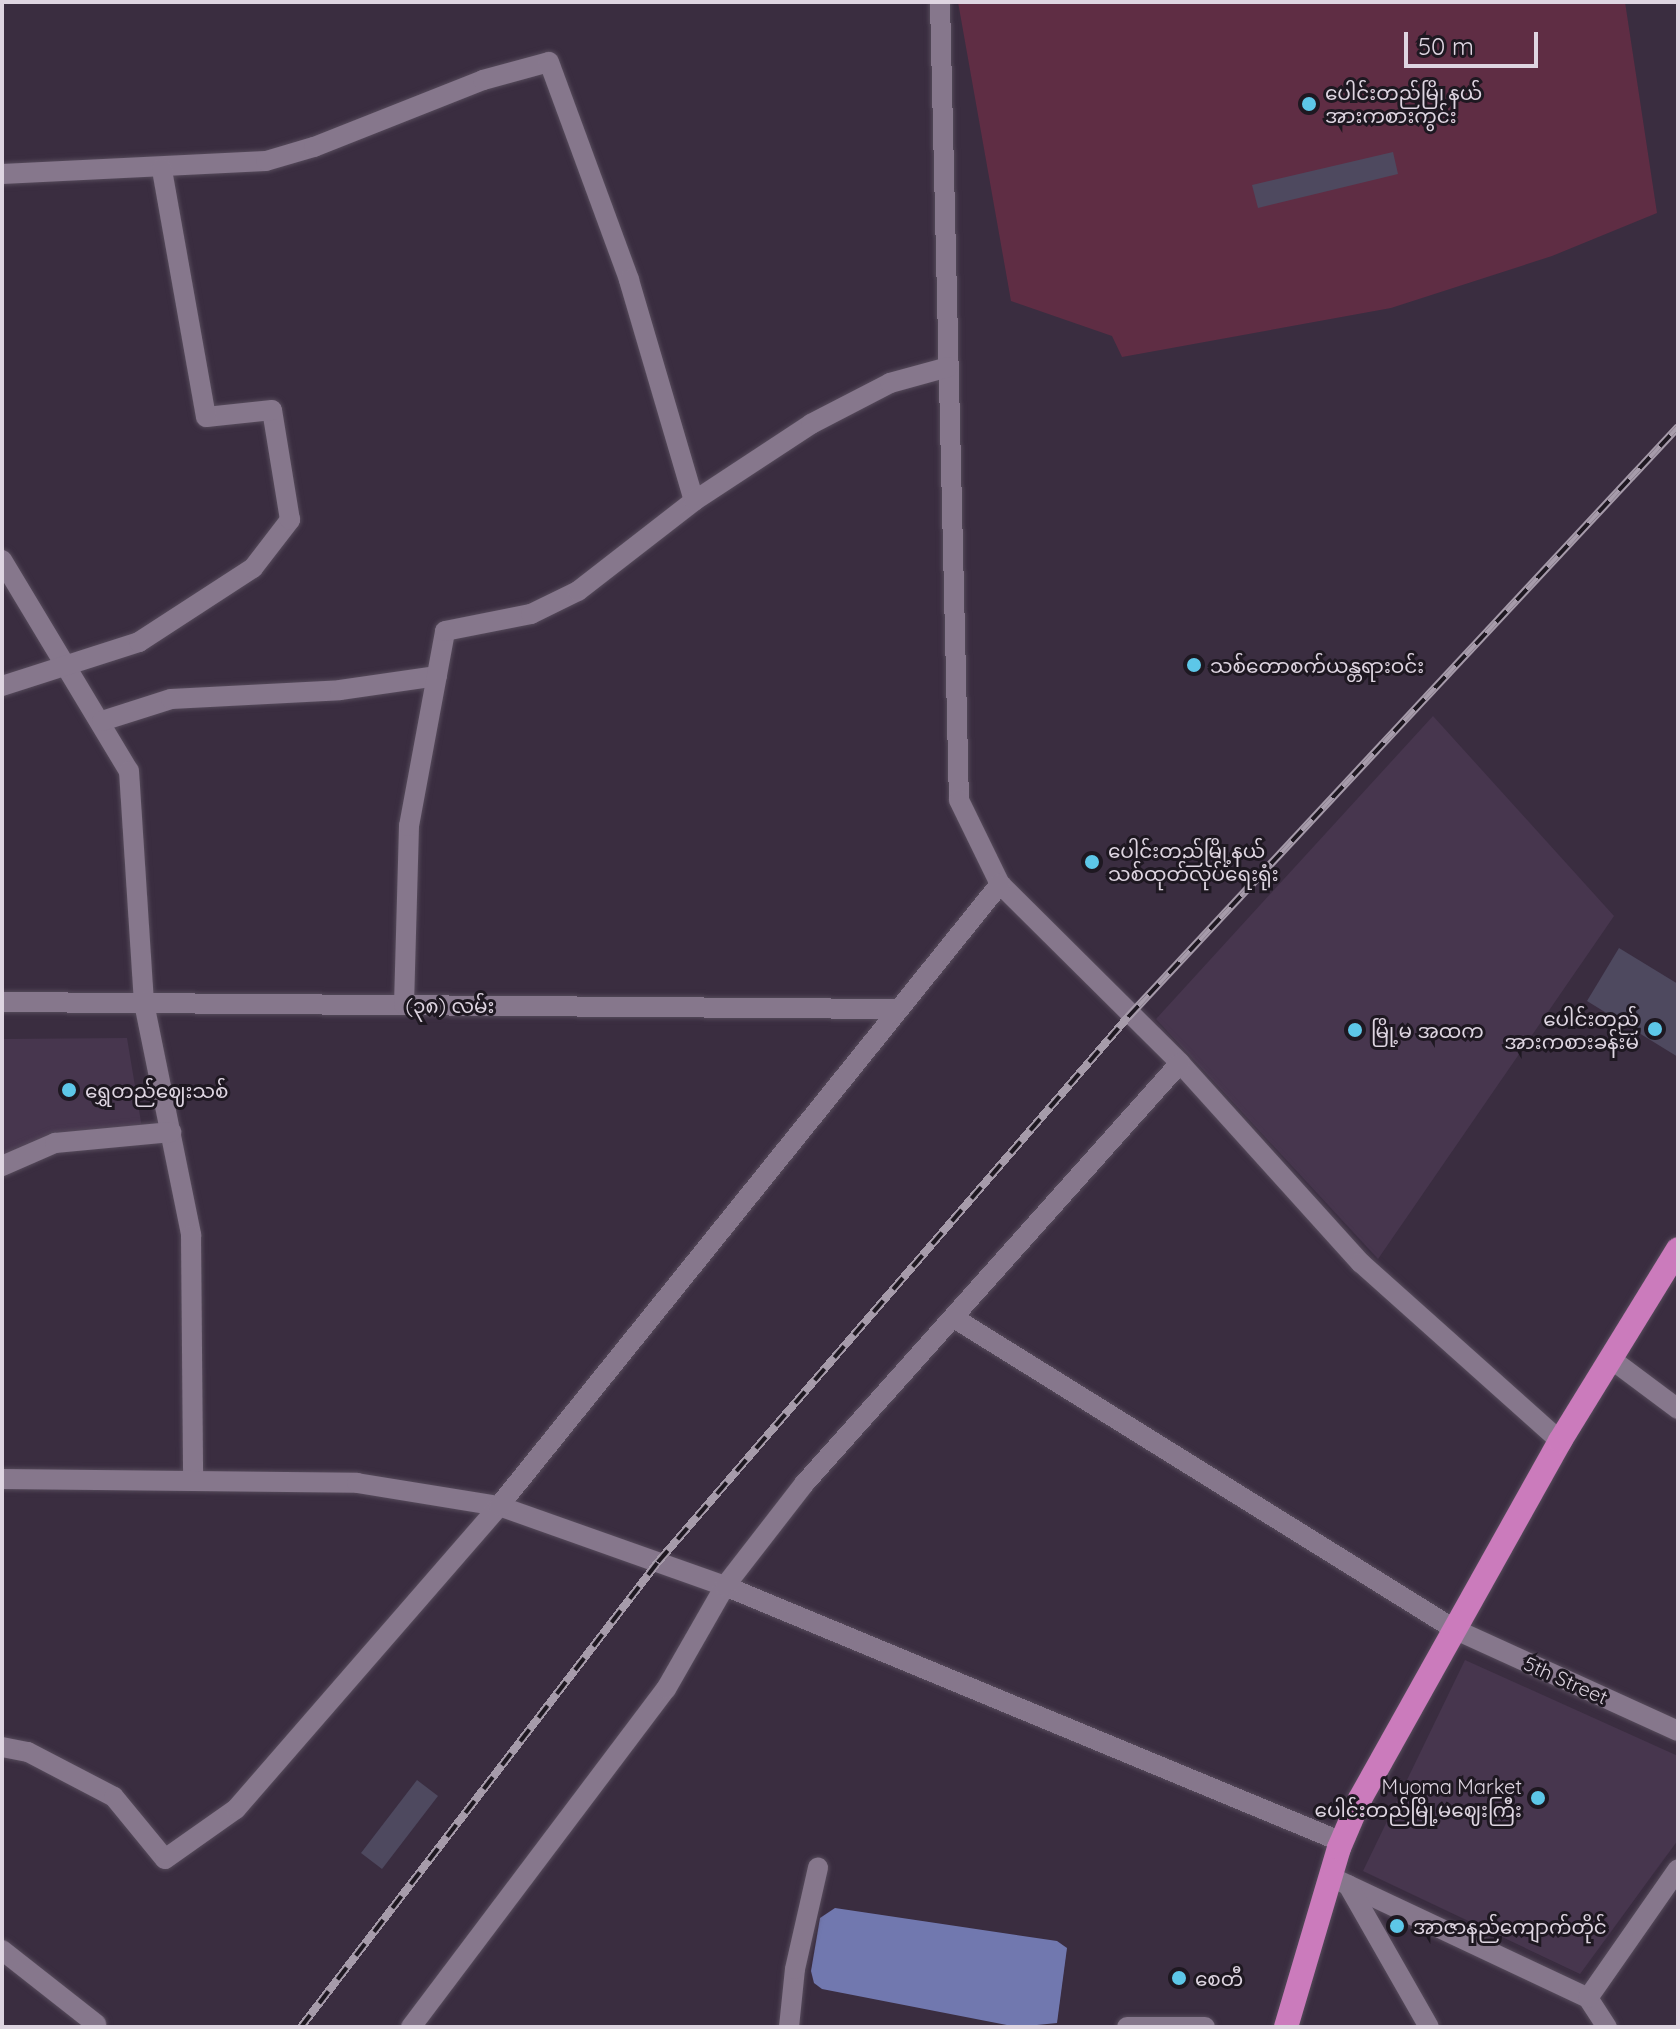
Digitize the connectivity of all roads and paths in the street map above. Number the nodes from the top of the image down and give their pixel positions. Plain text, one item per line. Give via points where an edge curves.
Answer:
1 (940, 2) edge
2 (162, 169) junction
3 (2, 174) edge
4 (948, 367) junction
5 (694, 501) junction
6 (2, 560) edge
7 (67, 665) junction
8 (437, 676) junction
9 (2, 686) edge
10 (102, 721) junction
11 (1000, 884) junction
12 (2, 1002) edge
13 (144, 1003) junction
14 (404, 1005) junction
15 (899, 1009) junction
16 (1180, 1063) junction
17 (171, 1132) junction
18 (2, 1166) edge
19 (1678, 1249) edge
20 (954, 1318) junction
21 (1611, 1359) junction
22 (1678, 1409) edge
23 (1560, 1441) junction
24 (2, 1479) edge
25 (193, 1479) junction
26 (499, 1506) junction
27 (725, 1586) junction
28 (1454, 1629) junction
29 (1678, 1731) edge
30 (2, 1747) edge
31 (1342, 1842) junction
32 (818, 1868) dead end
33 (1678, 1869) edge
34 (1339, 1881) junction
35 (2, 1950) edge
36 (1588, 1998) junction
37 (96, 2024) dead end
38 (411, 2027) edge
39 (789, 2027) edge
40 (1127, 2027) edge
41 (1205, 2027) edge
42 (1286, 2027) edge
43 (1429, 2027) edge
44 (1607, 2027) edge

1 - 4 street
2 - 3 street
2 - 5 street via 266,161 483,80 549,62 629,280
2 - 7 street via 206,417 272,410 290,520 253,568 139,642
4 - 5 street via 890,383 811,424
4 - 11 street via 959,800
5 - 8 street via 578,591 531,614 445,631
6 - 7 street
7 - 9 street
7 - 10 street
8 - 10 street via 340,690 171,699
8 - 14 street via 409,826
10 - 13 street via 129,771
11 - 15 street
11 - 16 street
12 - 13 street, (၃၈) လမ်း
13 - 14 street, (၃၈) လမ်း
13 - 17 street
14 - 15 street, (၃၈) လမ်း
15 - 26 street
16 - 20 street
16 - 23 street via 1361,1263
17 - 18 street via 55,1143
17 - 25 street via 191,1235
19 - 21 highway
20 - 27 street via 804,1484
20 - 28 street, 5th Street
21 - 22 street
21 - 23 highway
23 - 28 highway
24 - 25 street
25 - 26 street via 357,1483
26 - 27 street
26 - 30 street via 236,1809 165,1859 114,1797 28,1752
27 - 31 street
27 - 38 street via 666,1689
28 - 29 street, 5th Street
28 - 31 highway via 1360,1799
31 - 34 highway
32 - 39 street via 795,1969
33 - 36 street
34 - 36 street
34 - 42 highway
34 - 43 street
35 - 37 street
36 - 44 street
40 - 41 street

